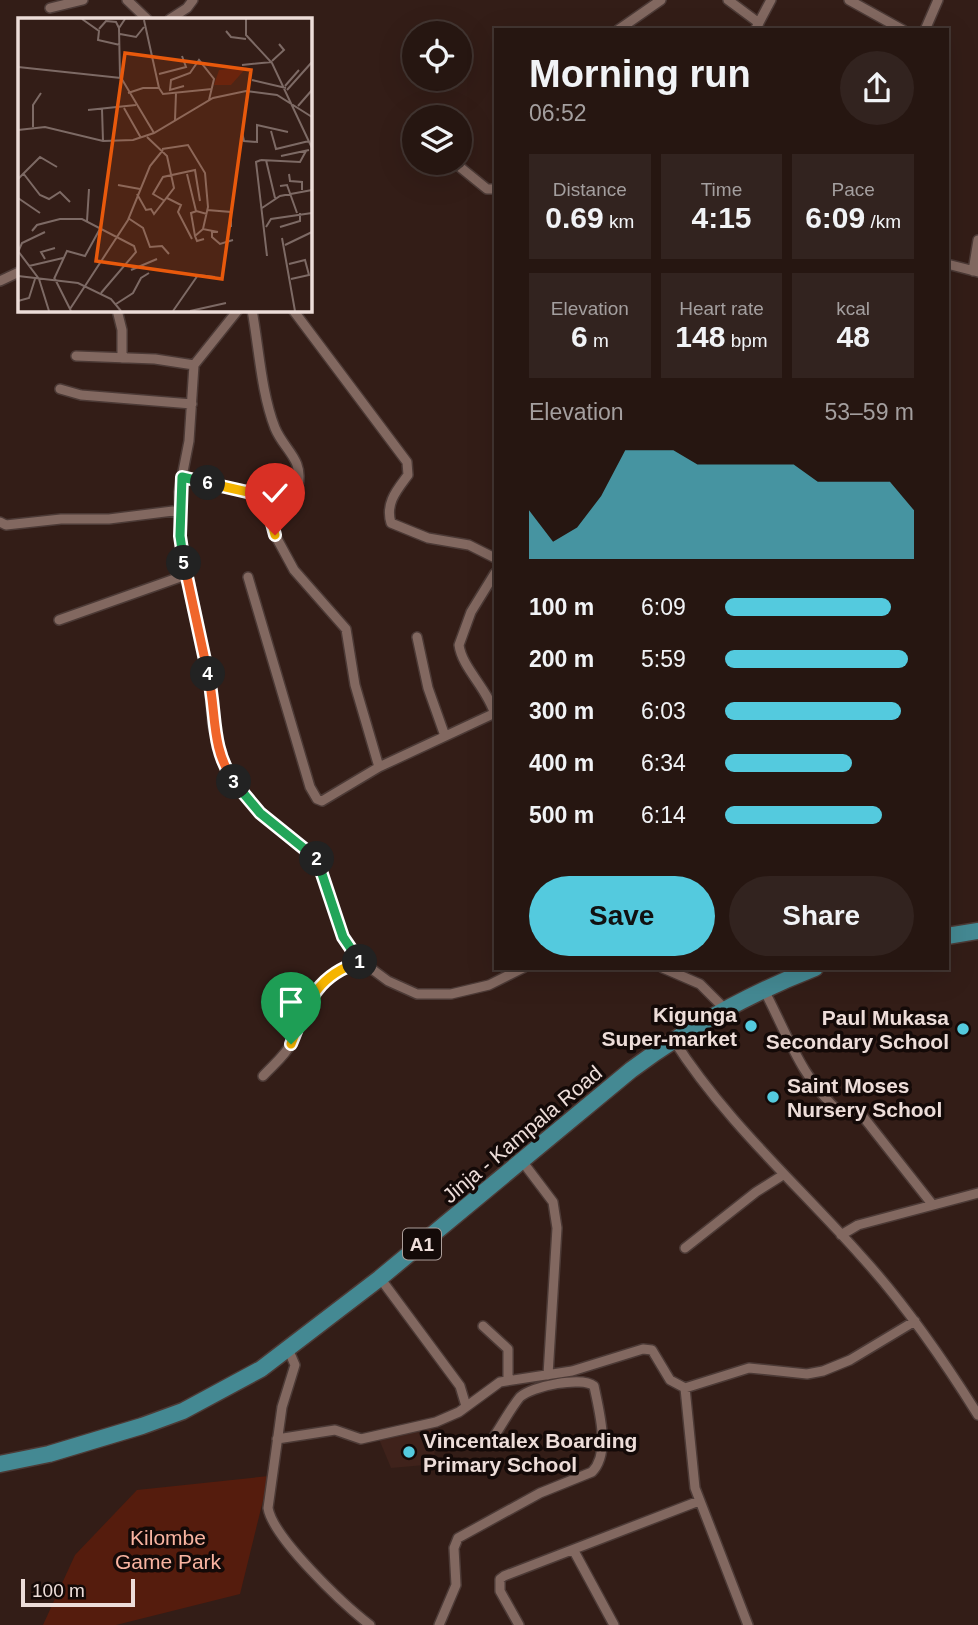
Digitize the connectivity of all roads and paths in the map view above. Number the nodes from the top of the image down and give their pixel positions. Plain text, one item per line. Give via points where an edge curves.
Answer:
1 (83, 0) edge
2 (127, 0) edge
3 (193, 0) edge
4 (661, 0) edge
5 (728, 0) edge
6 (771, 0) edge
7 (849, 0) edge
8 (938, 0) edge
9 (50, 8) dead end
10 (146, 18) edge
11 (172, 18) edge
12 (757, 27) edge
13 (621, 28) edge
14 (899, 28) edge
15 (926, 28) edge
16 (470, 175) edge
17 (494, 189) edge
18 (978, 240) edge
19 (949, 265) edge
20 (18, 272) edge
21 (975, 272) edge
22 (0, 281) edge
23 (118, 312) edge
24 (236, 312) edge
25 (252, 312) edge
26 (294, 312) edge
27 (76, 356) dead end
28 (122, 358) junction
29 (194, 365) junction
30 (60, 389) dead end
31 (192, 404) junction
32 (182, 477) junction
33 (256, 492) junction
34 (181, 510) junction
35 (0, 522) edge
36 (494, 558) edge
37 (186, 575) junction
38 (494, 575) edge
39 (248, 577) dead end
40 (59, 620) dead end
41 (417, 637) dead end
42 (494, 710) edge
43 (494, 714) edge
44 (445, 736) junction
45 (380, 767) junction
46 (978, 932) edge
47 (949, 936) edge
48 (361, 961) junction
49 (518, 970) edge
50 (668, 970) edge
51 (810, 970) edge
52 (763, 988) junction
53 (724, 1008) junction
54 (673, 1039) junction
55 (264, 1076) dead end
56 (522, 1161) junction
57 (783, 1175) junction
58 (978, 1193) edge
59 (932, 1204) junction
60 (841, 1235) junction
61 (685, 1248) dead end
62 (380, 1278) junction
63 (915, 1321) junction
64 (483, 1326) dead end
65 (289, 1351) junction
66 (548, 1375) junction
67 (508, 1379) junction
68 (685, 1388) junction
69 (466, 1406) junction
70 (978, 1415) edge
71 (495, 1435) dead end
72 (277, 1439) junction
73 (0, 1464) edge
74 (699, 1501) junction
75 (574, 1550) junction
76 (370, 1625) edge
77 (439, 1625) edge
78 (519, 1625) edge
79 (614, 1625) edge
80 (748, 1625) edge

1 - 9 street
2 - 10 street
3 - 11 street
4 - 13 street
5 - 12 street
6 - 12 street
7 - 14 street
8 - 15 street
16 - 17 street via 487,189
18 - 21 street
19 - 21 street
20 - 22 street
23 - 28 street
24 - 29 street
25 - 33 street via 276,430 295,457 300,474 298,486
26 - 36 street via 407,462 408,475 388,511 391,523 428,538 469,545
27 - 28 street
28 - 29 street
29 - 31 street
30 - 31 street via 81,395
31 - 32 street
32 - 33 street
32 - 34 street
33 - 45 street via 269,503 275,535 294,570 346,629 355,685
34 - 35 street via 109,519
34 - 37 street
37 - 40 street
37 - 48 street via 209,681 213,726 227,771 260,813 319,863 343,937
38 - 42 street via 471,612 459,645
39 - 45 street via 317,799 322,801
41 - 44 street
43 - 44 street
44 - 45 street
46 - 47 highway
48 - 49 street via 402,989 431,995 472,990
48 - 55 street via 338,969 316,990 291,1044
50 - 53 street via 701,984
51 - 52 highway, Jinja - Kampala Road / A1
52 - 53 highway, Jinja - Kampala Road / A1
52 - 59 street via 822,1095 841,1113 857,1109
53 - 54 highway, Jinja - Kampala Road / A1
54 - 56 highway, Jinja - Kampala Road / A1
54 - 57 street via 712,1096
56 - 62 highway, Jinja - Kampala Road / A1
56 - 66 street via 553,1202 557,1228
57 - 60 street
57 - 61 street
58 - 59 street
59 - 60 street via 858,1225
60 - 63 street
62 - 65 highway, Jinja - Kampala Road / A1
62 - 69 street via 460,1386
63 - 68 street via 823,1371 807,1374 749,1368
63 - 70 street
64 - 67 street via 508,1349
65 - 72 street via 295,1364
65 - 73 highway, Jinja - Kampala Road / A1 via 183,1411 99,1440
66 - 67 street
66 - 68 street via 642,1349 652,1350 670,1380
67 - 69 street
68 - 74 street via 692,1475
69 - 72 street via 436,1422 361,1439 335,1430
71 - 77 street via 520,1398 535,1389 586,1382 594,1387 602,1443 598,1467 458,1538 454,1548 456,1586
72 - 76 street via 268,1497 270,1518 301,1558
74 - 75 street
74 - 80 street
75 - 78 street via 500,1579 500,1591
75 - 79 street

